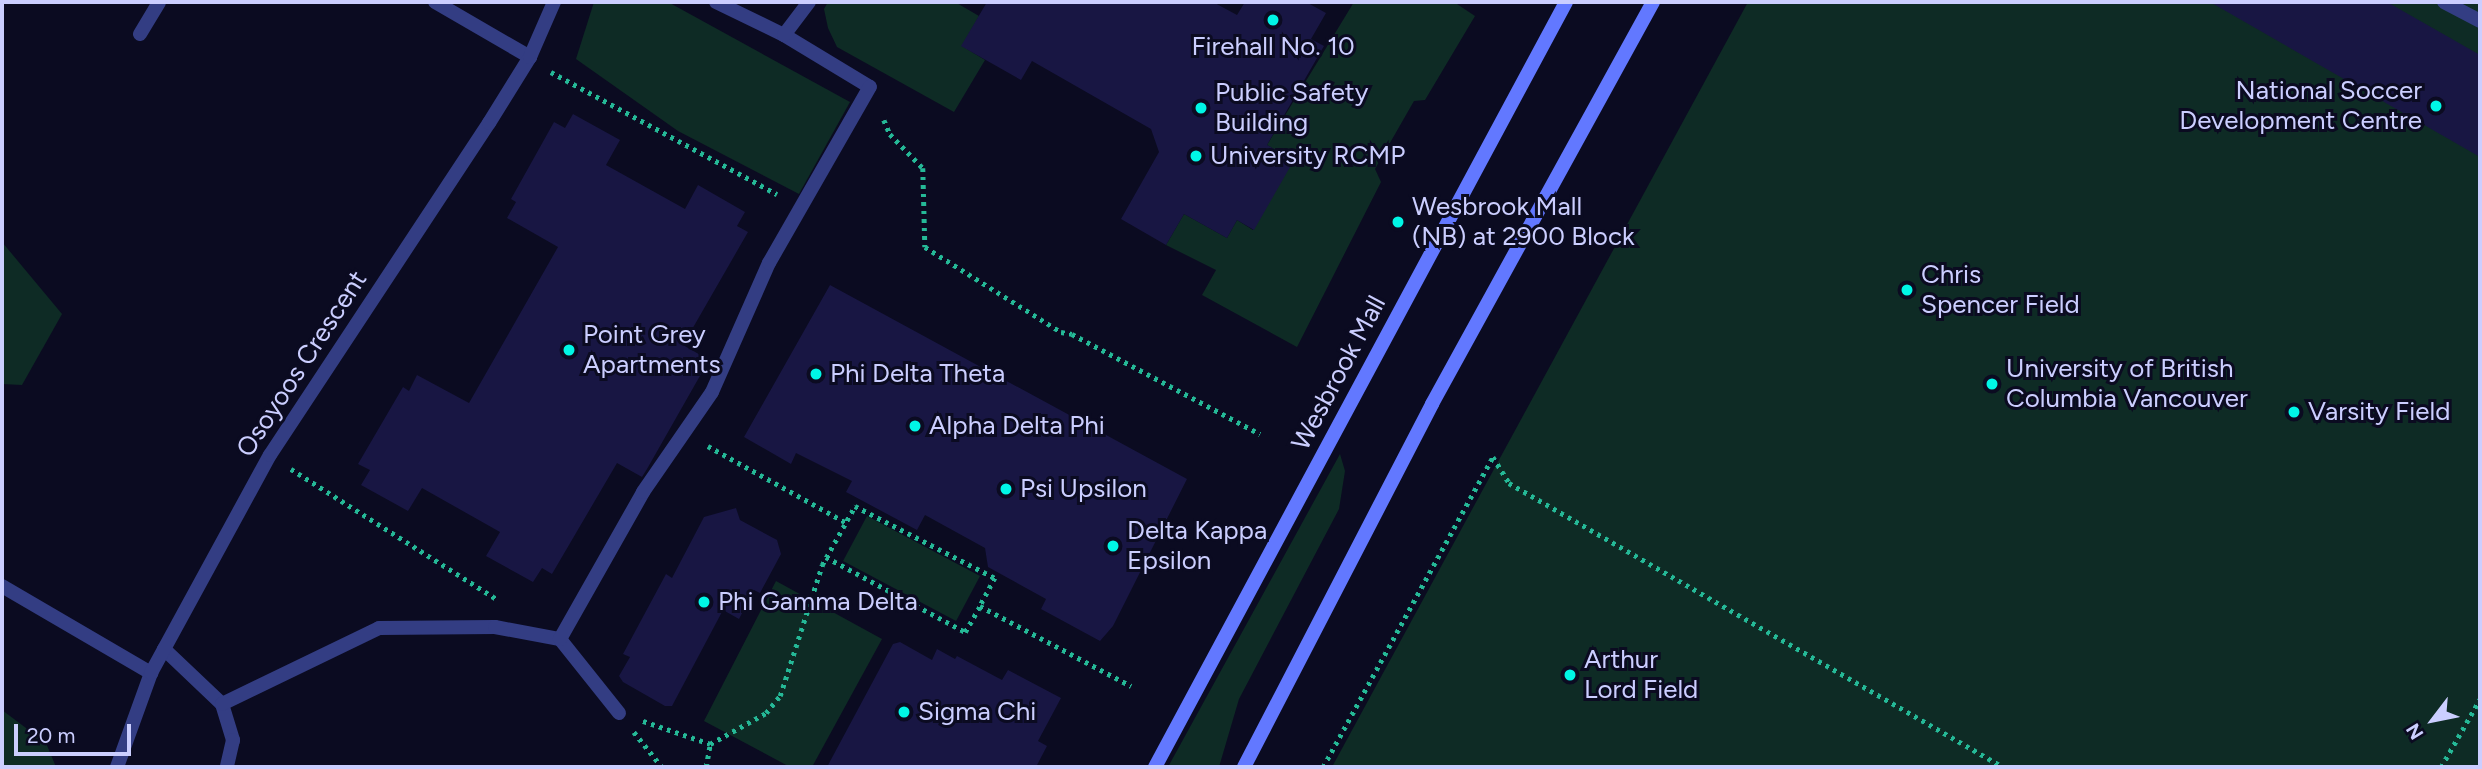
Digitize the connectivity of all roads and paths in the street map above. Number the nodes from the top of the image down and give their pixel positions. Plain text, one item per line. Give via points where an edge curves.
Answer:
1 (159, 2) edge
2 (435, 2) edge
3 (554, 2) edge
4 (716, 2) edge
5 (809, 2) edge
6 (1566, 2) edge
7 (1653, 2) edge
8 (2444, 2) edge
9 (2480, 21) edge
10 (140, 34) dead end
11 (784, 35) junction
12 (530, 57) junction
13 (870, 87) junction
14 (802, 207) junction
15 (684, 432) junction
16 (1260, 434) dead end
17 (270, 455) junction
18 (845, 522) junction
19 (825, 557) junction
20 (2, 586) edge
21 (504, 603) dead end
22 (980, 606) junction
23 (560, 639) junction
24 (164, 649) junction
25 (151, 673) junction
26 (1130, 686) dead end
27 (2480, 699) edge
28 (222, 704) junction
29 (619, 713) junction
30 (710, 744) junction
31 (117, 767) edge
32 (227, 767) edge
33 (662, 767) edge
34 (706, 767) edge
35 (1155, 767) edge
36 (1244, 767) edge
37 (1323, 767) edge
38 (2003, 767) edge
39 (2441, 767) edge

1 - 10 street
2 - 12 street
3 - 12 street, Osoyoos Crescent
4 - 11 street
5 - 11 street
6 - 35 main road, Wesbrook Mall
7 - 36 main road via 1432,404
8 - 9 street
11 - 13 street
12 - 14 path via 558,77
12 - 17 street, Osoyoos Crescent
13 - 14 street
13 - 16 path via 890,134 923,168 925,247 1061,332
14 - 15 street via 769,263 712,392
15 - 18 path
15 - 23 street via 643,492
17 - 21 path
17 - 24 street, Osoyoos Crescent
18 - 19 path
18 - 22 path via 855,506 995,578
19 - 22 path via 965,632
19 - 30 path via 780,696 766,713
20 - 25 street
22 - 26 path
23 - 28 street via 495,626 379,628
23 - 29 street
24 - 25 street, Osoyoos Crescent
24 - 28 street
25 - 31 street, Osoyoos Crescent
27 - 39 path
28 - 32 street via 233,740
29 - 30 path
29 - 33 path
30 - 34 path
37 - 38 path via 1493,457 1509,483

